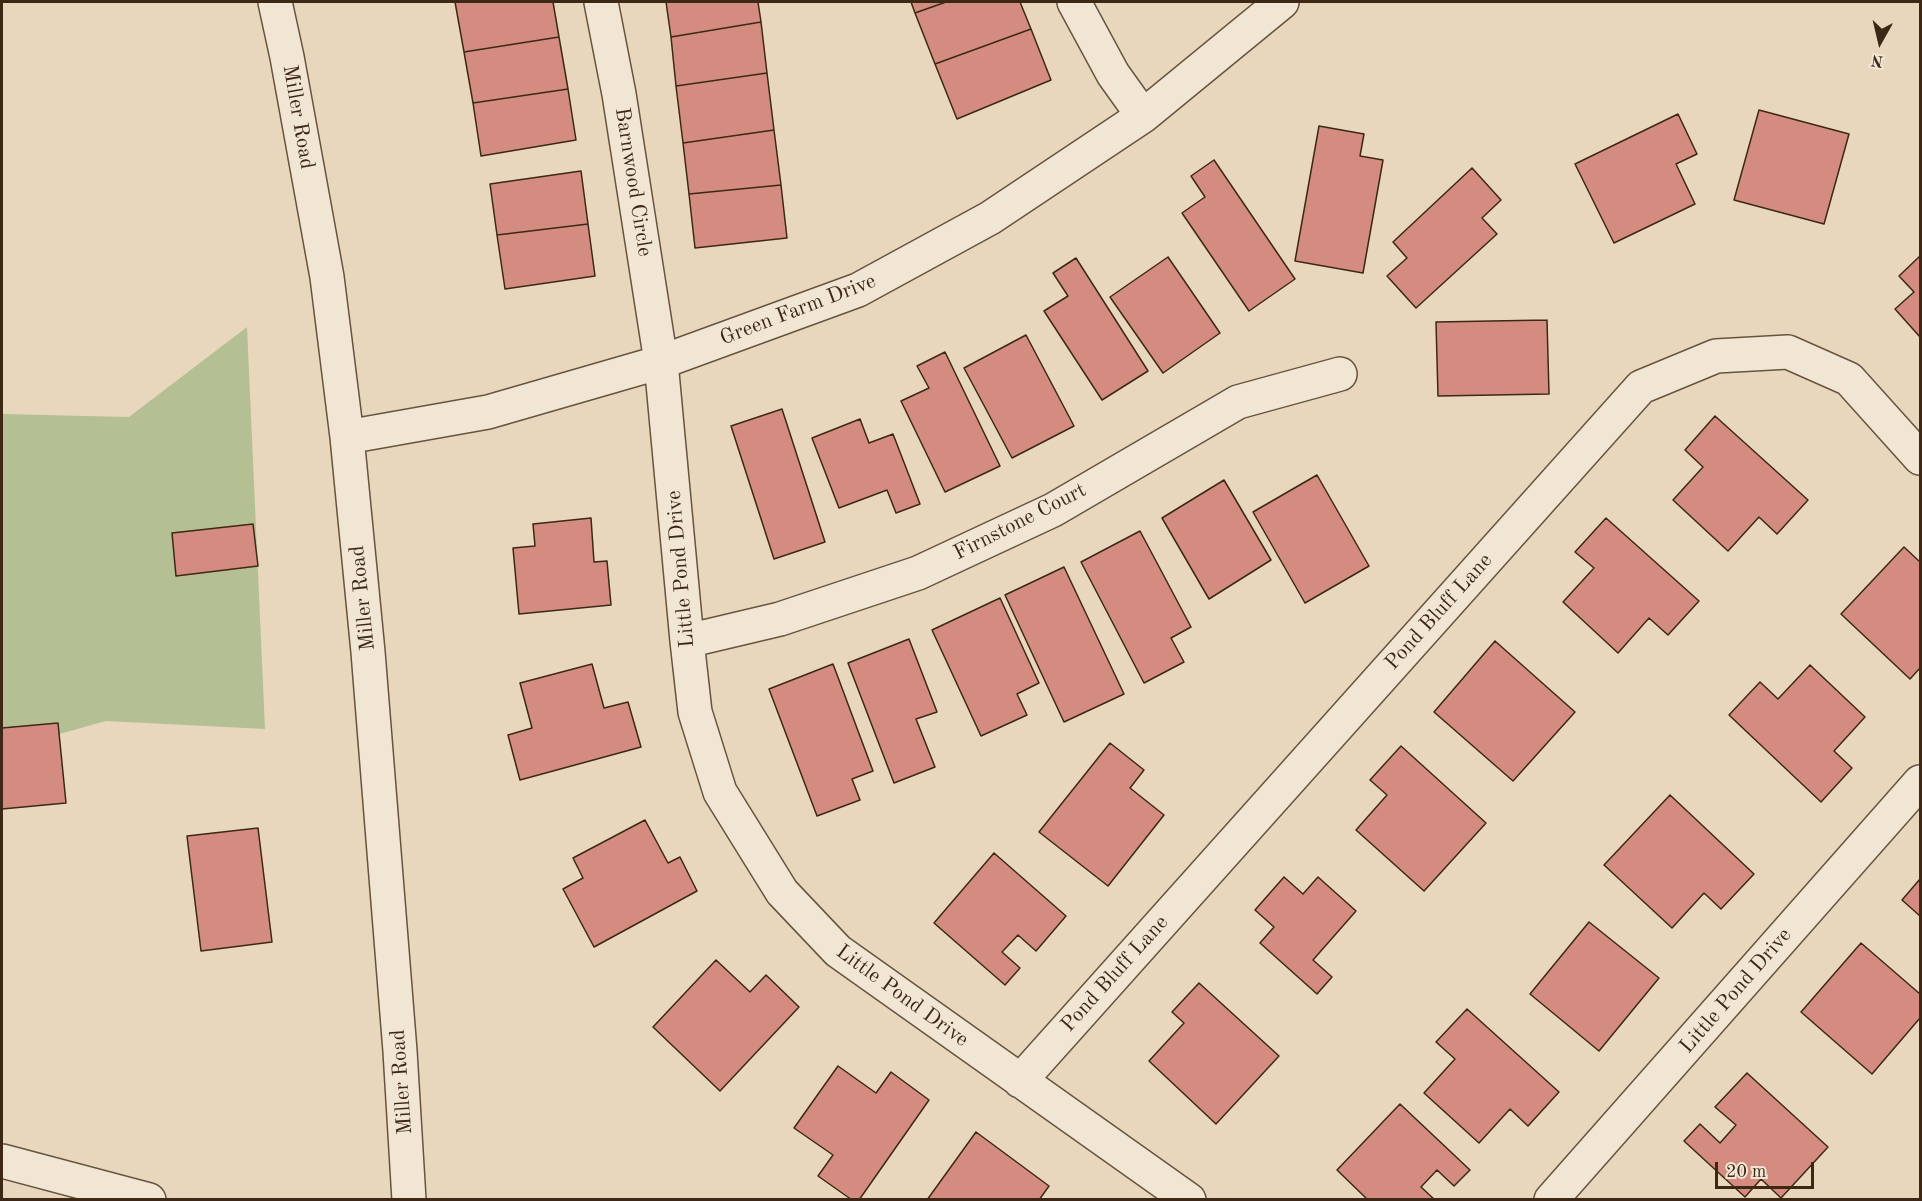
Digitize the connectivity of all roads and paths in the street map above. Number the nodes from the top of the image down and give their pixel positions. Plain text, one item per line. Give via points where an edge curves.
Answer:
1 (275, 2) edge
2 (601, 2) edge
3 (1074, 2) edge
4 (1282, 2) edge
5 (1143, 116) junction
6 (661, 362) junction
7 (1340, 374) dead end
8 (347, 437) junction
9 (1920, 458) edge
10 (687, 641) junction
11 (1920, 782) edge
12 (1020, 1081) junction
13 (2, 1161) edge
14 (149, 1200) edge
15 (409, 1200) edge
16 (1189, 1200) edge
17 (1551, 1200) edge

1 - 8 street, Miller Road via 327,277
2 - 6 street, Barnwood Circle
3 - 5 street via 1113,74
4 - 5 street, Green Farm Drive
5 - 6 street, Green Farm Drive via 990,218 858,291
6 - 8 street, Green Farm Drive via 488,412
6 - 10 street, Little Pond Drive
7 - 10 street, Firnstone Court via 1239,402 1053,510 918,573 780,620
8 - 15 street, Miller Road via 368,652
9 - 12 street, Pond Bluff Lane via 1849,379 1788,352 1716,356 1641,387
10 - 12 street, Little Pond Drive via 695,712 720,792 782,892 838,951
11 - 17 street, Little Pond Drive
12 - 16 street, Little Pond Drive
13 - 14 street

